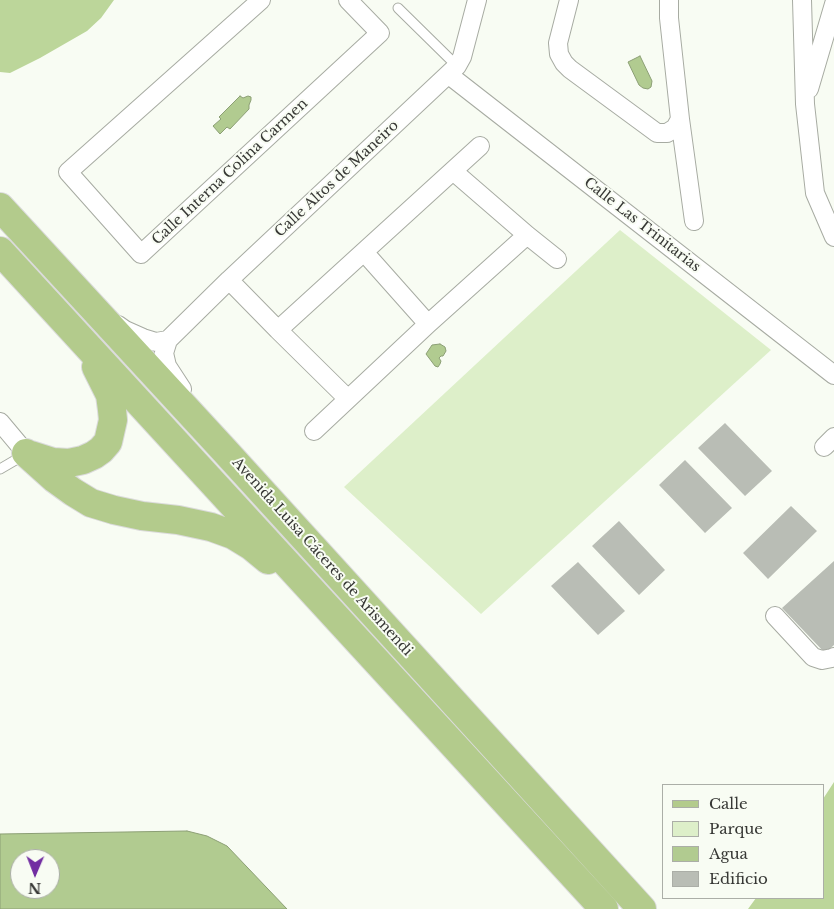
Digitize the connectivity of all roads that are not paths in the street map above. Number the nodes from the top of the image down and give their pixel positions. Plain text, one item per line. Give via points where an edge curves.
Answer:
1 (261, 0) edge
2 (348, 0) edge
3 (477, 0) edge
4 (569, 0) edge
5 (669, 0) edge
6 (802, 0) edge
7 (834, 4) edge
8 (398, 8) dead end
9 (453, 70) junction
10 (805, 104) junction
11 (680, 119) junction
12 (480, 146) dead end
13 (453, 171) junction
14 (0, 207) edge
15 (694, 221) dead end
16 (527, 235) junction
17 (834, 237) edge
18 (0, 251) edge
19 (364, 252) junction
20 (557, 259) dead end
21 (229, 280) junction
22 (85, 299) junction
23 (428, 324) junction
24 (71, 328) junction
25 (278, 330) junction
26 (168, 340) junction
27 (834, 376) edge
28 (348, 399) junction
29 (0, 422) edge
30 (314, 431) dead end
31 (225, 451) junction
32 (26, 453) junction
33 (0, 469) edge
34 (775, 616) dead end
35 (359, 641) junction
36 (834, 656) edge
37 (604, 909) edge
38 (642, 909) edge

1 - 2 street, Calle Interna Colina Carmen via 68,172 141,254 380,32
3 - 9 street, Calle Altos de Maneiro via 462,58
4 - 11 street via 558,44 559,54 570,69 657,133 667,133
5 - 11 street
6 - 10 street
7 - 10 street
8 - 9 lane
9 - 21 street, Calle Altos de Maneiro via 310,197
9 - 27 street, Calle Las Trinitarias
10 - 17 street via 814,192
11 - 15 street
12 - 13 street
13 - 16 street
13 - 19 street
14 - 22 main road, Avenida Luisa Cáceres de Arismendi
16 - 20 street
16 - 23 street
18 - 24 main road, Avenida Luisa Cáceres de Arismendi
19 - 23 street
19 - 25 street
21 - 25 street
21 - 26 street, Calle Altos de Maneiro
22 - 26 street via 125,330 156,342
22 - 31 main road, Avenida Luisa Cáceres de Arismendi
23 - 28 street
24 - 32 main road via 110,395 113,420 108,442 94,455 70,463 53,462
24 - 35 main road, Avenida Luisa Cáceres de Arismendi
25 - 28 street
26 - 31 street via 164,353 167,366
28 - 30 street
29 - 32 street
31 - 38 main road, Avenida Luisa Cáceres de Arismendi
32 - 33 lane
32 - 35 main road via 55,479 91,503 142,516 211,527 232,535 251,546
34 - 36 street via 813,657 822,660
35 - 37 main road, Avenida Luisa Cáceres de Arismendi

